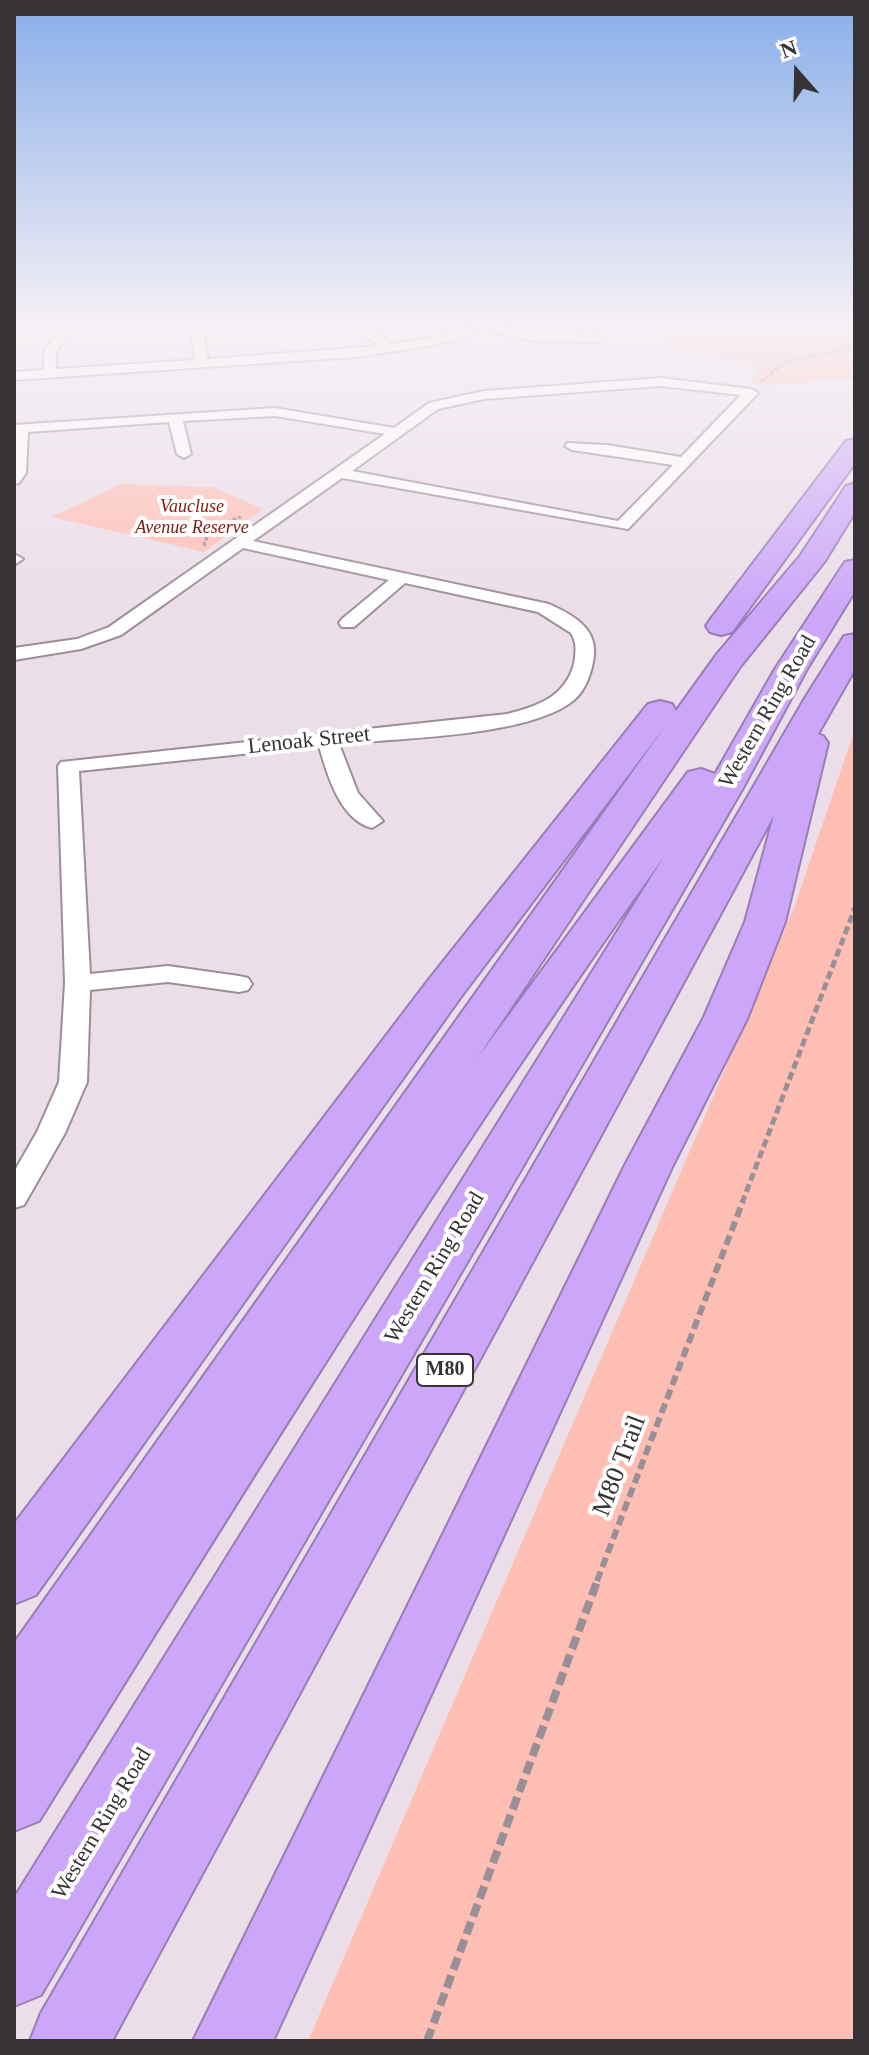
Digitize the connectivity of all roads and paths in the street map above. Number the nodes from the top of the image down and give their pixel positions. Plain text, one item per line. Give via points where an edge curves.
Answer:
1 (124, 421) edge
2 (176, 421) edge
3 (328, 421) edge
4 (412, 421) edge
5 (724, 421) edge
6 (17, 429) edge
7 (395, 432) junction
8 (572, 446) dead end
9 (184, 454) dead end
10 (684, 462) junction
11 (852, 466) edge
12 (339, 473) junction
13 (14, 480) edge
14 (250, 515) dead end
15 (197, 524) dead end
16 (205, 525) junction
17 (240, 543) junction
18 (210, 548) dead end
19 (855, 568) edge
20 (401, 578) junction
21 (348, 623) dead end
22 (855, 643) edge
23 (14, 654) edge
24 (806, 684) junction
25 (327, 739) junction
26 (372, 821) dead end
27 (855, 908) edge
28 (78, 983) junction
29 (239, 984) dead end
30 (14, 1197) edge
31 (14, 1574) edge
32 (14, 1700) edge
33 (14, 1796) edge
34 (14, 1968) edge
35 (69, 2041) edge
36 (232, 2041) edge
37 (427, 2041) edge

1 - 6 street
2 - 9 street
3 - 7 street
4 - 7 street
5 - 10 street
6 - 13 street via 19,473
7 - 12 street
8 - 10 street
10 - 12 street via 622,526
11 - 31 highway via 445,988
11 - 32 highway via 811,561 728,661
12 - 17 street
14 - 16 path
15 - 16 path
16 - 18 path via 211,533 203,544
17 - 20 street, Lenoak Street
17 - 23 street via 115,631 81,644
19 - 24 highway, Western Ring Road / M80
20 - 21 street
20 - 25 street, Lenoak Street via 514,601 565,618 579,630 585,647 573,689 546,708 515,717
22 - 24 highway, Western Ring Road / M80
24 - 33 highway via 749,716 594,925 289,1368
24 - 34 highway, Western Ring Road / M80 via 725,788
24 - 35 highway, Western Ring Road / M80
24 - 36 highway via 793,823 765,922 725,1019 649,1165
25 - 26 street via 344,791
25 - 28 street, Lenoak Street via 68,766
27 - 37 path, M80 Trail via 550,1704
28 - 29 street via 168,974
28 - 30 street, Lenoak Street via 73,1082

